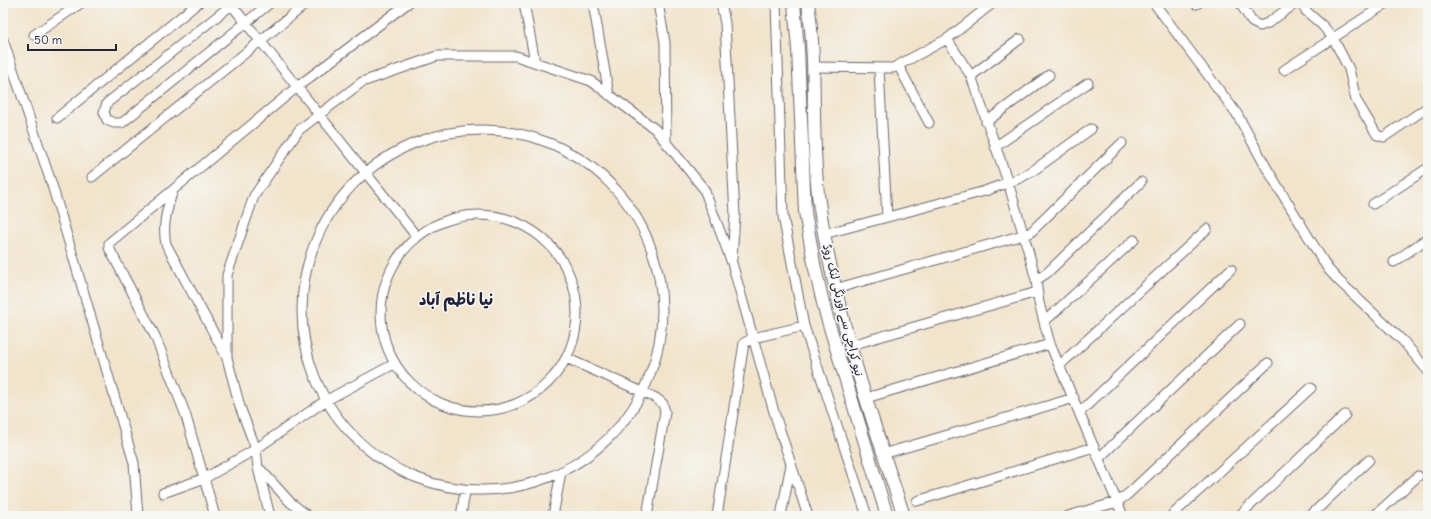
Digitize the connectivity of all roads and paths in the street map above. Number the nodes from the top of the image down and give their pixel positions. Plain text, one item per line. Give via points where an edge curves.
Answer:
1 (81, 3) edge
2 (198, 3) edge
3 (270, 3) edge
4 (307, 3) edge
5 (408, 3) edge
6 (524, 3) edge
7 (593, 3) edge
8 (658, 3) edge
9 (721, 3) edge
10 (776, 3) edge
11 (794, 3) edge
12 (808, 3) edge
13 (993, 3) edge
14 (1154, 3) edge
15 (1240, 3) edge
16 (1296, 3) edge
17 (1302, 3) edge
18 (1388, 3) edge
19 (232, 4) edge
20 (246, 23) junction
21 (34, 35) dead end
22 (1333, 38) junction
23 (1020, 39) dead end
24 (3, 40) edge
25 (947, 40) junction
26 (260, 41) junction
27 (535, 62) junction
28 (898, 65) junction
29 (813, 67) junction
30 (879, 69) junction
31 (1284, 70) dead end
32 (1049, 75) dead end
33 (970, 76) junction
34 (1088, 83) dead end
35 (298, 87) junction
36 (609, 95) junction
37 (1428, 107) edge
38 (319, 115) junction
39 (57, 118) dead end
40 (986, 122) junction
41 (929, 123) dead end
42 (1091, 129) dead end
43 (666, 143) junction
44 (1122, 143) dead end
45 (995, 147) junction
46 (1428, 168) edge
47 (366, 171) junction
48 (92, 177) dead end
49 (1008, 182) junction
50 (1141, 182) dead end
51 (173, 190) junction
52 (1373, 204) dead end
53 (887, 217) junction
54 (1207, 229) dead end
55 (824, 234) junction
56 (1024, 236) junction
57 (417, 237) junction
58 (1428, 238) edge
59 (1134, 240) dead end
60 (1394, 262) dead end
61 (732, 263) junction
62 (1231, 269) dead end
63 (1036, 280) junction
64 (835, 289) junction
65 (1037, 292) junction
66 (840, 307) junction
67 (825, 312) junction
68 (1044, 322) junction
69 (1240, 324) dead end
70 (804, 326) junction
71 (753, 338) junction
72 (1050, 344) junction
73 (851, 345) junction
74 (227, 358) junction
75 (566, 358) junction
76 (1268, 363) dead end
77 (394, 364) junction
78 (1060, 365) junction
79 (1428, 371) edge
80 (1310, 388) dead end
81 (642, 392) junction
82 (866, 398) junction
83 (1074, 398) junction
84 (325, 401) junction
85 (1080, 412) junction
86 (1345, 415) dead end
87 (1094, 447) junction
88 (256, 449) junction
89 (884, 454) junction
90 (1099, 458) junction
91 (1369, 460) dead end
92 (791, 463) junction
93 (258, 468) junction
94 (560, 472) junction
95 (1418, 476) dead end
96 (205, 478) junction
97 (465, 492) junction
98 (163, 493) dead end
99 (917, 501) dead end
100 (1117, 502) junction
101 (138, 516) edge
102 (215, 516) edge
103 (270, 516) edge
104 (308, 516) edge
105 (461, 516) edge
106 (553, 516) edge
107 (647, 516) edge
108 (717, 516) edge
109 (781, 516) edge
110 (808, 516) edge
111 (867, 516) edge
112 (887, 516) edge
113 (904, 516) edge
114 (1068, 516) edge
115 (1123, 516) edge
116 (1171, 516) edge
117 (1239, 516) edge
118 (1310, 516) edge
119 (1374, 516) edge

1 - 21 street
2 - 39 street
3 - 20 street
4 - 26 street
5 - 35 street
6 - 27 street
7 - 36 street
8 - 43 street via 665,42
9 - 61 street via 725,23 734,208
10 - 70 street via 783,216
11 - 67 street, نیو کراچی سے اورنگی لنک روڈ via 805,212
12 - 29 street, نیو کراچی سے اورنگی لنک روڈ
13 - 25 street
14 - 79 street via 1237,114 1328,269 1403,341
15 - 16 street via 1252,22 1260,26
17 - 22 street via 1309,15
18 - 22 street
19 - 20 street
19 - 20 street via 107,103 104,112 107,120 122,123
20 - 26 street
22 - 31 street
22 - 37 street via 1349,69 1356,100 1377,135 1384,137
23 - 33 street
24 - 101 street via 52,185 134,463
25 - 28 street
25 - 33 street
26 - 35 street
26 - 48 street
27 - 36 street via 591,81
27 - 38 street via 516,56 437,56 362,82
28 - 30 street
28 - 41 street
29 - 30 street
29 - 55 street, نیو کراچی سے اورنگی لنک روڈ via 816,169
30 - 53 street
32 - 40 street
33 - 40 street
34 - 45 street
35 - 38 street
35 - 51 street
36 - 43 street via 655,129
38 - 47 street
38 - 74 street via 299,130 254,196 226,275
40 - 45 street
42 - 49 street via 1034,170
43 - 61 street via 704,189
44 - 56 street via 1030,234
45 - 49 street
46 - 52 street
47 - 57 street
47 - 81 street via 410,143 467,128 525,133 579,156 623,195 652,246 664,306 655,366
47 - 84 street via 324,221 304,276 302,335
49 - 53 street
49 - 56 street
50 - 63 street via 1048,273
51 - 74 street via 165,215 166,244
51 - 96 street via 109,242 109,248 155,336 185,413
53 - 55 street
54 - 78 street
55 - 64 street, نیو کراچی سے اورنگی لنک روڈ
56 - 63 street
56 - 64 street
57 - 75 street via 435,224 467,214 500,216 530,228 555,249 572,278 578,310 574,343
57 - 77 street via 409,243 390,270 381,301 382,334
58 - 60 street
59 - 68 street
61 - 71 street
62 - 85 street
63 - 65 street
64 - 66 street, نیو کراچی سے اورنگی لنک روڈ
65 - 68 street
65 - 73 street
66 - 67 street
66 - 73 street, نیو کراچی سے اورنگی لنک روڈ
67 - 112 street, نیو کراچی سے اورنگی لنک روڈ
68 - 72 street
69 - 90 street
70 - 71 street
70 - 111 street
71 - 92 street
71 - 108 street via 744,343 742,351
72 - 78 street
72 - 82 street
73 - 82 street, نیو کراچی سے اورنگی لنک روڈ
74 - 88 street via 240,407
75 - 77 street via 558,372 535,395 506,409 474,412 442,405 431,399 415,389
75 - 81 street
76 - 100 street
77 - 84 street
78 - 83 street
80 - 116 street
81 - 94 street via 626,421 582,463
81 - 107 street via 656,398 663,404 666,412
82 - 89 street, نیو کراچی سے اورنگی لنک روڈ
83 - 85 street
83 - 89 street
84 - 88 street
84 - 97 street via 356,441 406,476
85 - 87 street
86 - 117 street
87 - 90 street
87 - 99 street
88 - 93 street
88 - 96 street
89 - 113 street, نیو کراچی سے اورنگی لنک روڈ
90 - 100 street
91 - 118 street
92 - 109 street
92 - 110 street
93 - 103 street
93 - 104 street via 290,502
94 - 97 street via 526,487
94 - 106 street
95 - 119 street
96 - 98 street
96 - 102 street
97 - 105 street
100 - 114 street
100 - 115 street

